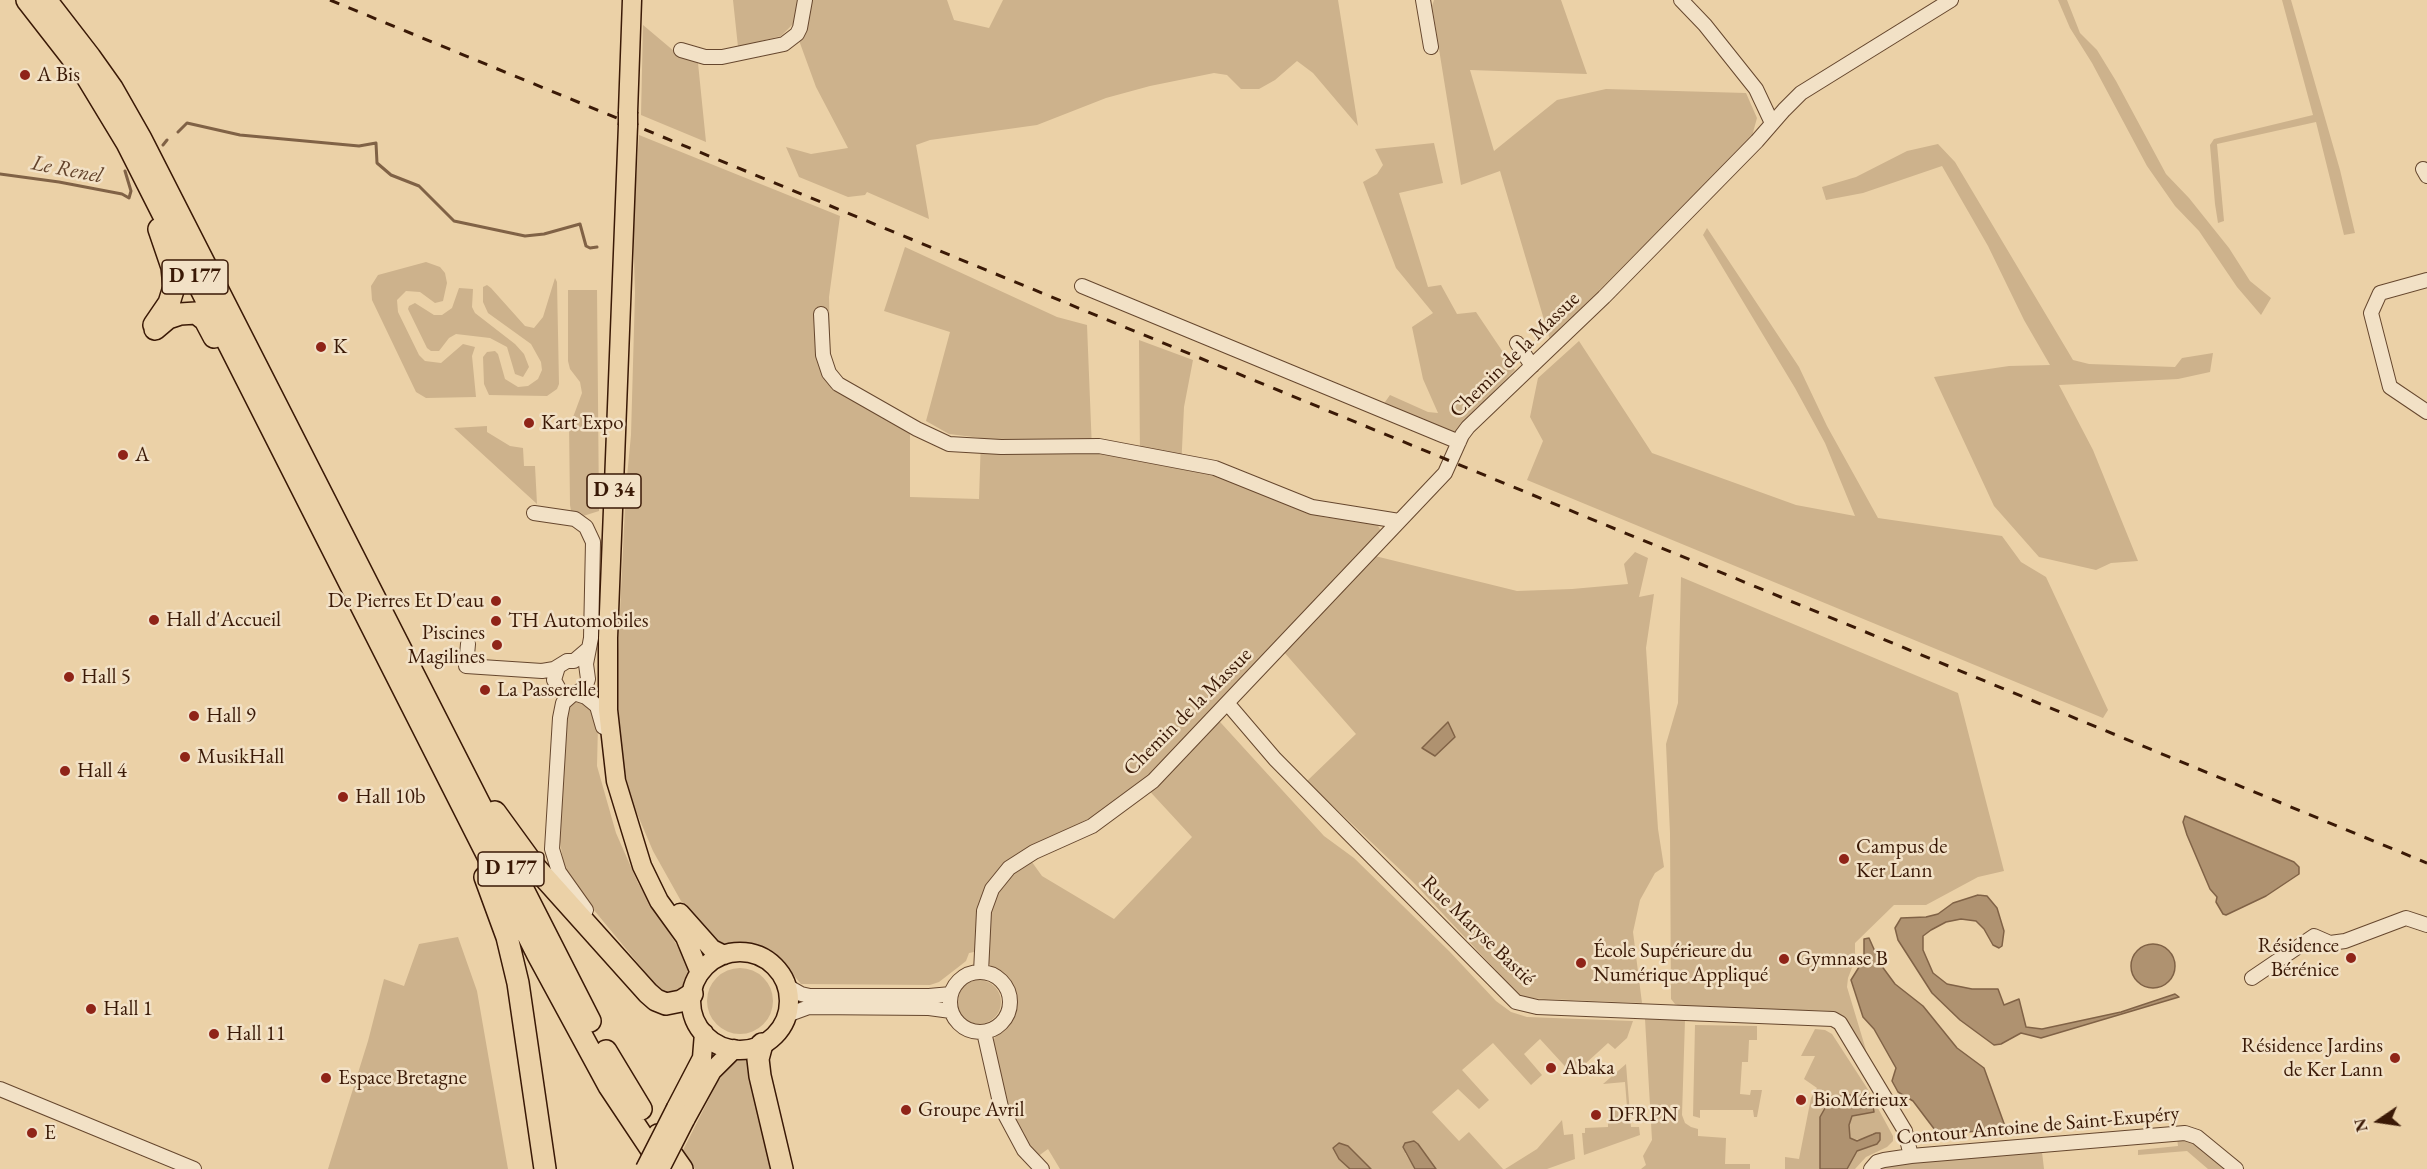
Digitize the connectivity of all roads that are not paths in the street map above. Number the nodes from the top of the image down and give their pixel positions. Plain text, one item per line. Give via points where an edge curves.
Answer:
1 (27, 0) edge
2 (46, 0) edge
3 (632, 0) edge
4 (805, 0) edge
5 (1423, 0) edge
6 (1681, 0) edge
7 (1951, 0) edge
8 (1431, 47) dead end
9 (681, 50) dead end
10 (87, 77) junction
11 (1772, 123) junction
12 (172, 267) junction
13 (2427, 280) edge
14 (1082, 286) dead end
15 (196, 313) junction
16 (821, 314) dead end
17 (1517, 344) dead end
18 (1532, 366) junction
19 (2427, 412) edge
20 (1459, 442) junction
21 (534, 513) dead end
22 (1399, 521) junction
23 (349, 564) junction
24 (468, 644) dead end
25 (588, 649) junction
26 (574, 661) junction
27 (586, 669) junction
28 (556, 674) junction
29 (575, 694) junction
30 (1228, 704) junction
31 (611, 740) junction
32 (638, 847) junction
33 (2427, 925) edge
34 (724, 955) junction
35 (981, 972) junction
36 (700, 973) junction
37 (2252, 978) dead end
38 (639, 981) junction
39 (787, 986) junction
40 (692, 994) junction
41 (951, 994) junction
42 (951, 1011) junction
43 (787, 1015) junction
44 (984, 1032) junction
45 (704, 1033) junction
46 (762, 1044) junction
47 (734, 1049) junction
48 (0, 1089) edge
49 (681, 1114) junction
50 (1911, 1156) junction
51 (160, 1162) edge
52 (194, 1169) edge
53 (545, 1169) edge
54 (645, 1169) edge
55 (662, 1169) edge
56 (682, 1169) edge
57 (782, 1169) edge
58 (1042, 1169) edge
59 (1871, 1169) edge
60 (2236, 1169) edge

1 - 10 highway, D 177
2 - 23 highway, D 177 via 96,64 141,139
3 - 31 main road, D 34 via 608,638
4 - 9 street via 800,28 784,44 722,57
5 - 8 street
6 - 11 street via 1756,89
7 - 11 street, Chemin de la Massue via 1801,93
10 - 12 highway via 158,226
10 - 23 highway, D 177 via 132,153
11 - 18 street, Chemin de la Massue
12 - 15 highway
12 - 15 highway via 173,293 154,328 168,318
13 - 19 street via 2380,293 2371,313 2390,387
14 - 20 street
15 - 23 highway via 205,320
16 - 22 street via 824,355 829,373 838,384 949,444 1099,446 1215,468 1312,507
17 - 18 street
18 - 20 street, Chemin de la Massue via 1468,427
20 - 22 street, Chemin de la Massue via 1445,473
21 - 25 street via 575,519 590,534 594,553
22 - 30 street, Chemin de la Massue
23 - 38 highway via 496,814 535,867
23 - 53 highway via 500,915 522,1000
23 - 55 highway, D 177 via 557,992 609,1086
23 - 56 highway, D 177 via 585,1012 621,1076
24 - 28 street via 466,666
25 - 26 street
25 - 27 street
26 - 27 street
26 - 28 street via 563,663
27 - 29 street via 587,684
28 - 29 street via 560,691
29 - 31 street via 586,696 597,706
29 - 38 street via 563,703 560,718 552,849 555,865
30 - 35 street, Chemin de la Massue via 1153,781 1120,807 1074,836 1034,852 1009,868 992,889 984,911
30 - 50 street, Rue Maryse Bastié via 1275,759 1516,1002 1537,1007 1833,1019 1840,1023 1905,1131
31 - 32 main road, D 34 via 616,781
32 - 34 main road, D 34 via 678,910 712,949
32 - 36 main road, D 34 via 650,884 684,937
33 - 37 street via 2406,918 2345,941 2330,943 2314,936
34 - 36 main road
34 - 39 main road via 743,952 762,957 777,969
35 - 41 street via 964,976
35 - 44 street via 999,980 1009,997 1002,1023
36 - 40 main road
38 - 40 highway via 656,1000 666,1004
39 - 41 street via 810,996
39 - 43 main road
40 - 45 main road via 694,1015
41 - 42 street
42 - 43 street via 809,1007
42 - 44 street via 961,1026
43 - 46 main road via 778,1032
44 - 58 street via 1001,1107 1024,1150
45 - 47 main road
45 - 49 main road via 702,1058
46 - 47 main road
46 - 57 highway via 758,1059 760,1076
47 - 49 main road via 712,1071
48 - 51 street
49 - 54 main road, bridge
49 - 55 main road, bridge
50 - 59 street, Contour Antoine de Saint-Exupéry via 1884,1160
50 - 60 street, Contour Antoine de Saint-Exupéry via 2185,1133 2197,1137
51 - 52 street

